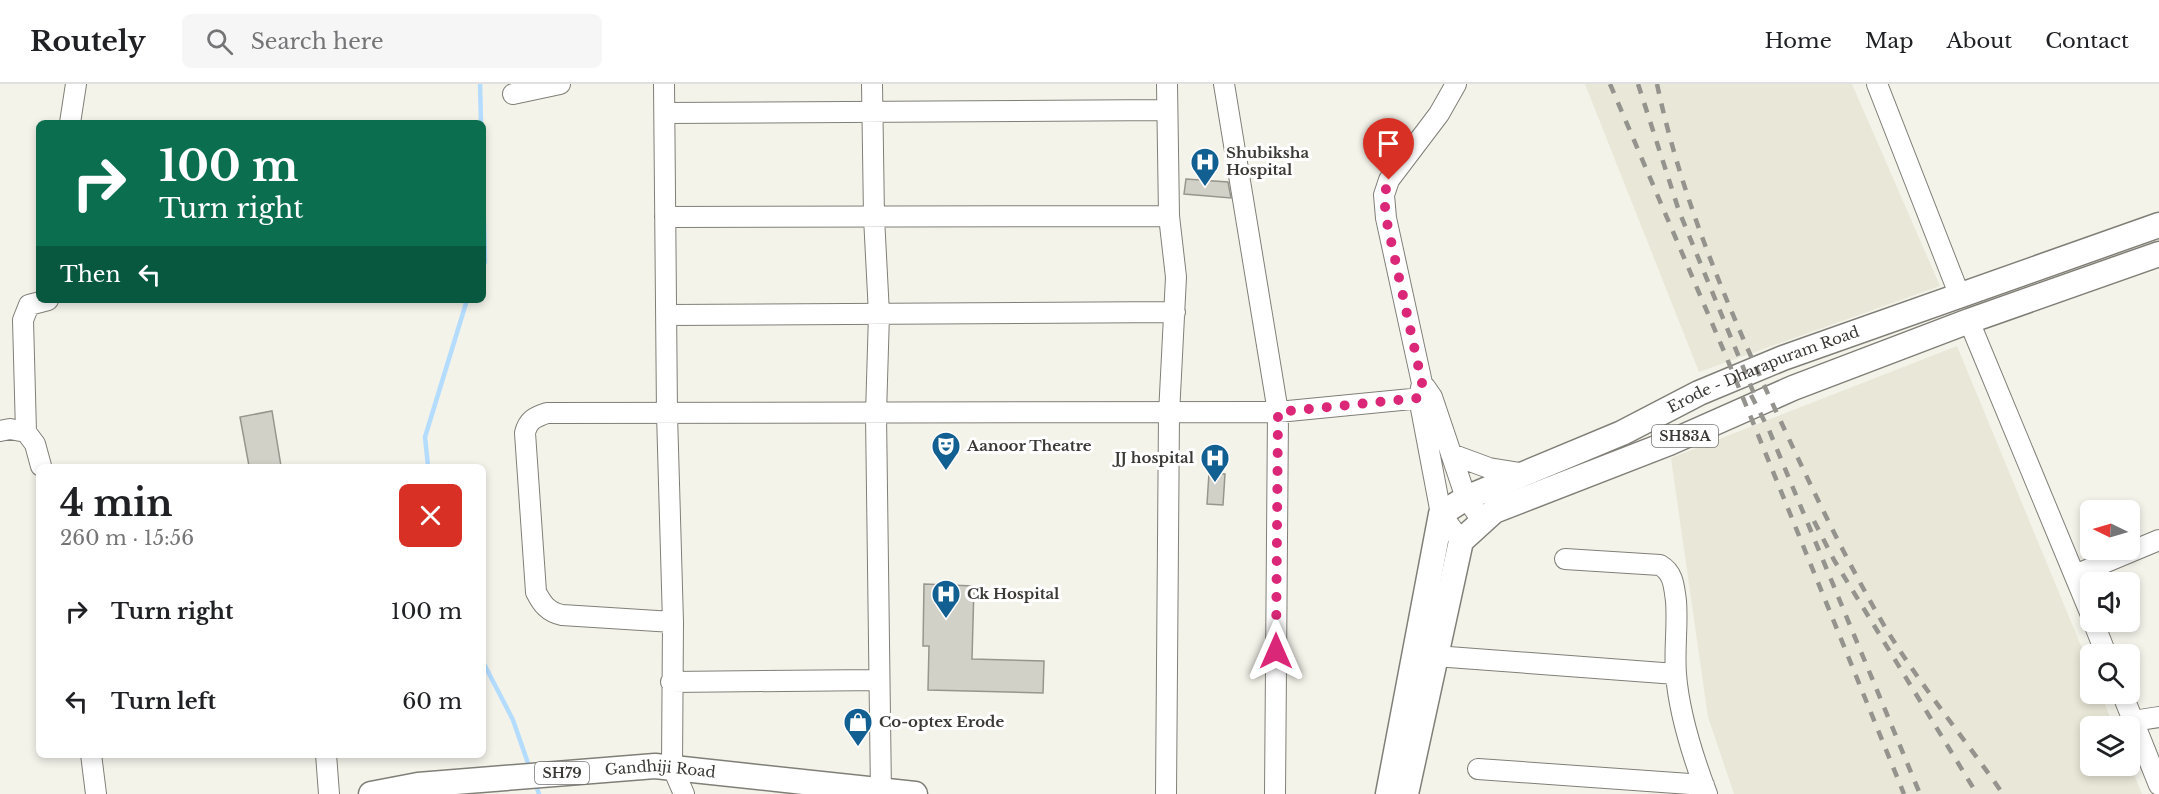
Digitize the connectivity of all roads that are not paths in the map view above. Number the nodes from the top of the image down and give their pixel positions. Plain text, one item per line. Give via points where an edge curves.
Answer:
1 (76, 84) edge
2 (560, 84) edge
3 (664, 84) edge
4 (872, 84) edge
5 (1167, 84) edge
6 (1224, 84) edge
7 (1456, 84) edge
8 (1877, 84) edge
9 (513, 94) dead end
10 (872, 110) junction
11 (1166, 110) junction
12 (664, 113) junction
13 (70, 120) edge
14 (1169, 216) junction
15 (665, 217) junction
16 (873, 217) junction
17 (2159, 225) edge
18 (2159, 254) edge
19 (1959, 294) junction
20 (36, 303) edge
21 (1175, 312) junction
22 (879, 314) junction
23 (668, 315) junction
24 (1969, 321) junction
25 (1424, 393) junction
26 (1278, 412) junction
27 (667, 414) junction
28 (876, 414) junction
29 (1169, 414) junction
30 (0, 431) edge
31 (26, 432) junction
32 (1451, 454) junction
33 (40, 464) edge
34 (1520, 473) junction
35 (1466, 498) junction
36 (1441, 514) junction
37 (1482, 520) junction
38 (2159, 540) edge
39 (1461, 541) junction
40 (1565, 560) dead end
41 (2075, 575) junction
42 (2080, 588) edge
43 (673, 622) junction
44 (1435, 657) junction
45 (1676, 674) junction
46 (879, 680) junction
47 (671, 682) junction
48 (2159, 717) edge
49 (2140, 721) edge
50 (2140, 739) edge
51 (92, 758) edge
52 (326, 758) edge
53 (663, 766) junction
54 (1478, 769) dead end
55 (2159, 784) edge
56 (419, 789) edge
57 (1706, 789) edge
58 (881, 791) edge
59 (96, 794) edge
60 (329, 794) edge
61 (372, 794) edge
62 (684, 794) edge
63 (915, 794) edge
64 (1166, 794) edge
65 (1275, 794) edge
66 (1388, 794) edge
67 (1406, 794) edge

1 - 13 street
2 - 9 street
3 - 12 street
4 - 10 street
5 - 11 street
6 - 26 street
7 - 25 street via 1439,114 1389,180 1384,195
8 - 19 street
10 - 11 street
10 - 12 street
10 - 16 street
11 - 14 street
12 - 15 street
14 - 16 street
14 - 21 street via 1176,277
15 - 16 street
15 - 23 street
16 - 22 street
17 - 19 main road, Erode - Dharapuram Road / SH83A
18 - 24 main road, Erode - Dharapuram Road / SH83A
19 - 34 main road, Erode - Dharapuram Road / SH83A via 1772,362 1622,433
20 - 31 street via 29,304 23,320
21 - 22 street
21 - 29 street
22 - 23 street
22 - 28 street
23 - 27 street
24 - 37 main road, Erode - Dharapuram Road / SH83A via 1793,388 1669,443 1494,511
24 - 41 street
25 - 26 street
25 - 32 street
25 - 36 street
26 - 29 street
26 - 65 street
27 - 28 street
27 - 43 street
27 - 43 street via 547,413 529,422 525,433 536,592 545,607 554,613 593,619
28 - 29 street
28 - 46 street
29 - 64 street
30 - 31 street
31 - 33 street via 35,444
32 - 34 street via 1489,468
32 - 35 street
34 - 35 main road, Erode - Dharapuram Road / SH83A
35 - 36 main road, Erode - Dharapuram Road / SH83A
35 - 37 street
36 - 39 street
36 - 66 main road
37 - 39 main road, Erode - Dharapuram Road / SH83A
38 - 41 street
39 - 44 main road
40 - 45 street via 1666,568 1673,581 1677,610
41 - 42 street
43 - 47 street
44 - 45 street
44 - 67 main road
45 - 57 street via 1689,738
46 - 47 street
46 - 58 street
47 - 53 street
48 - 49 street
50 - 55 street
51 - 59 street
52 - 60 street
53 - 56 main road, Gandhiji Road / SH79 via 470,779
53 - 58 main road, Gandhiji Road / SH79
53 - 62 street
54 - 57 street
56 - 61 main road, Gandhiji Road / SH79
58 - 63 main road, Gandhiji Road / SH79

